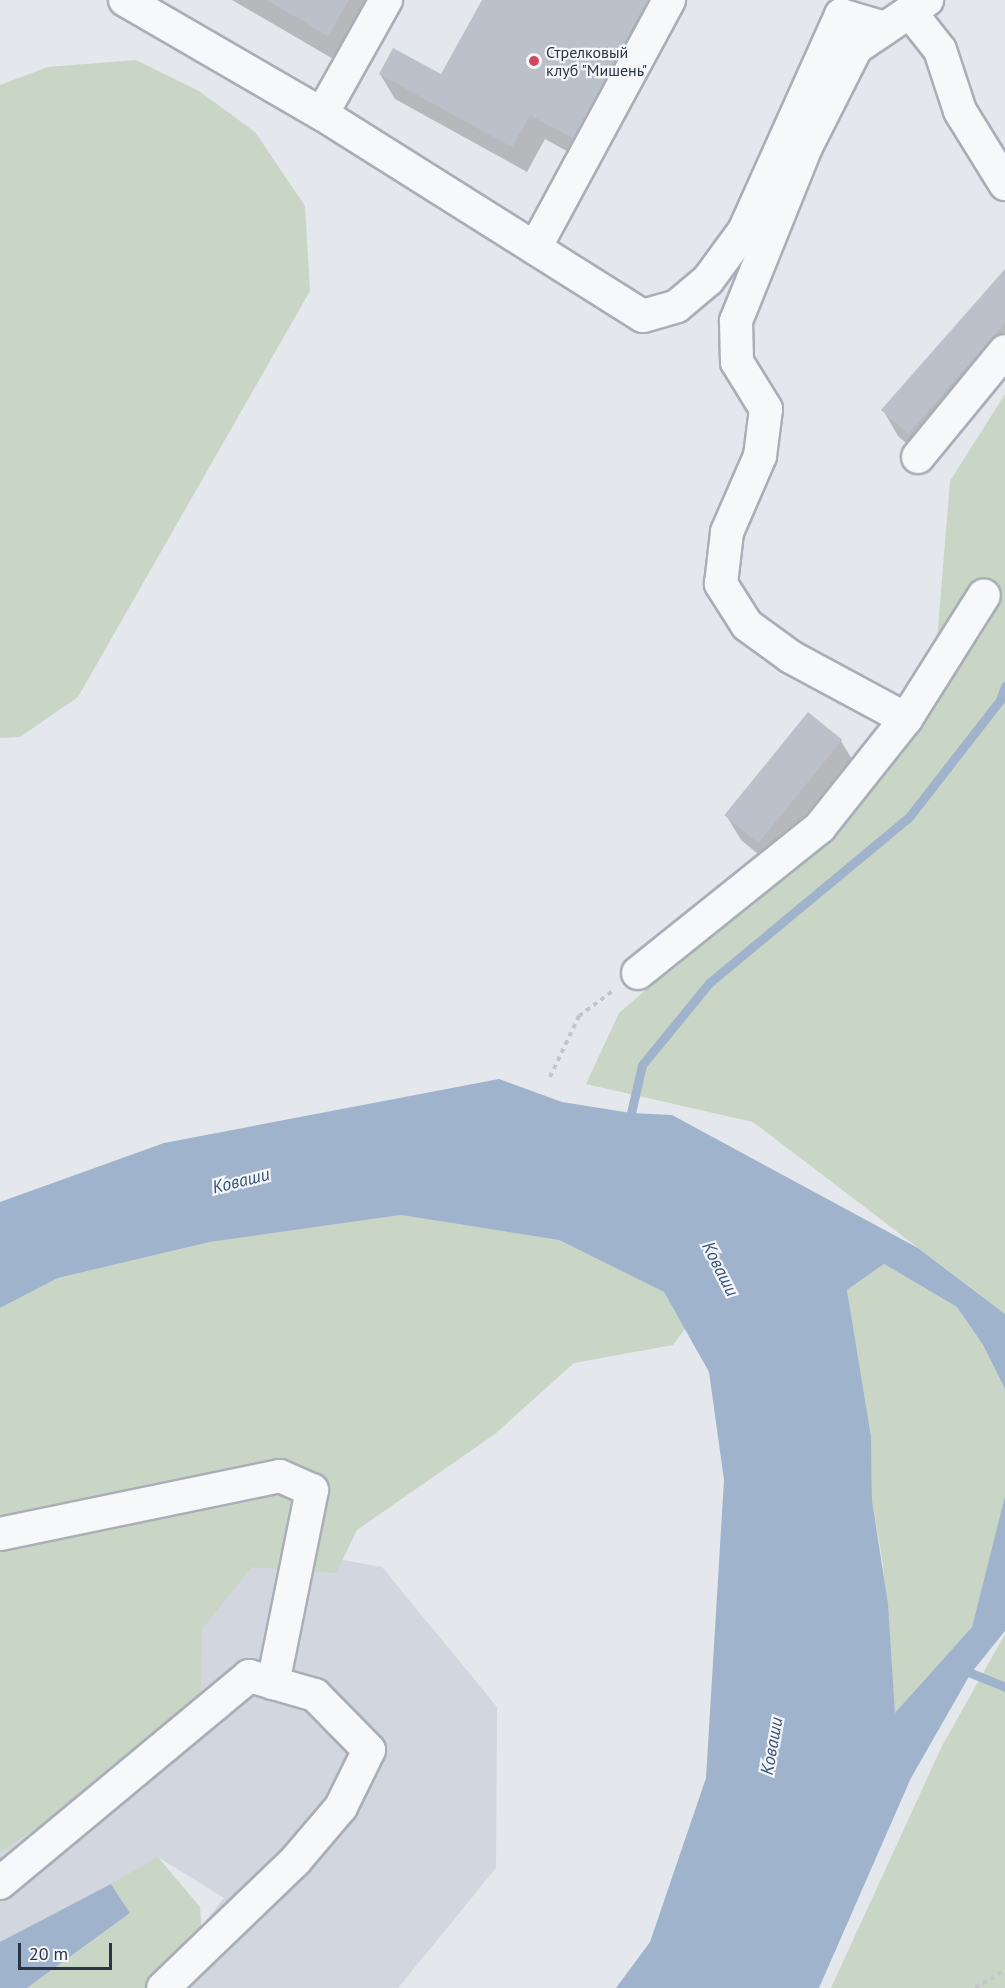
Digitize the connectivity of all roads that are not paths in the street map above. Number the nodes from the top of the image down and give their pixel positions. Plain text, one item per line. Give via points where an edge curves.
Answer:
1 (125, 0) edge
2 (386, 0) edge
3 (669, 0) edge
4 (907, 13) edge
5 (321, 114) junction
6 (1005, 184) edge
7 (535, 248) junction
8 (1005, 351) edge
9 (918, 457) dead end
10 (984, 595) dead end
11 (906, 719) junction
12 (638, 973) road end
13 (0, 1534) edge
14 (273, 1683) junction
15 (0, 1883) edge
16 (163, 1988) edge

1 - 5 lane
2 - 5 lane
3 - 7 lane
4 - 6 lane via 940,50 960,111
4 - 7 lane via 840,15 744,231 708,280 677,306 643,316
4 - 11 lane via 856,48 806,147 736,321 737,362 766,409 760,456 727,532 722,584 747,625 791,657
5 - 7 lane
8 - 9 lane
10 - 11 lane
11 - 12 lane via 820,827
13 - 14 lane via 280,1476 312,1490
14 - 15 lane via 249,1676
14 - 16 lane via 315,1695 369,1750 340,1807 295,1861

